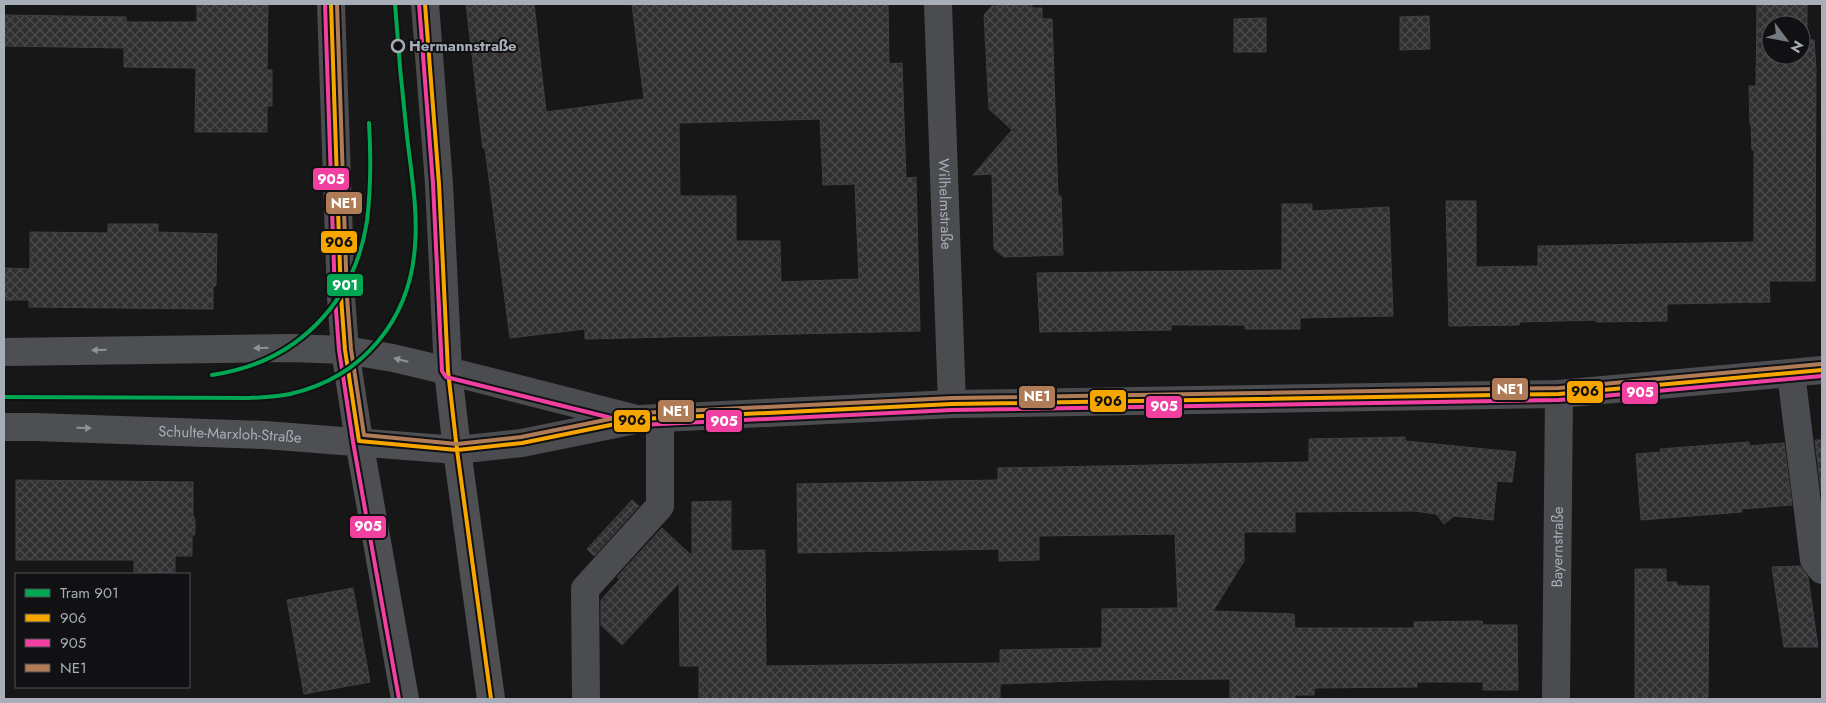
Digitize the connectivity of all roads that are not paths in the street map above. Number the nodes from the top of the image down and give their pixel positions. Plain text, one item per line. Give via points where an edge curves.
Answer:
1 (331, 4) edge
2 (425, 4) edge
3 (938, 4) edge
4 (345, 350) junction
5 (4, 352) edge
6 (1822, 370) edge
7 (448, 371) junction
8 (1792, 372) junction
9 (1559, 394) junction
10 (952, 404) junction
11 (650, 419) junction
12 (4, 427) edge
13 (359, 441) junction
14 (457, 450) junction
15 (1822, 570) edge
16 (405, 699) edge
17 (491, 699) edge
18 (586, 699) edge
19 (1556, 699) edge

1 - 4 street
2 - 7 street via 439,184
3 - 10 street, Wilhelmstraße
4 -> 5 main road
7 -> 4 main road
4 - 13 main road
6 - 8 street
7 - 11 street
7 - 14 main road
8 - 9 street
8 - 15 street via 1814,560
9 - 10 street
9 - 19 street, Bayernstraße
10 - 11 street
11 - 14 street via 522,443
11 - 18 street via 660,506 585,589
12 -> 13 main road, Schulte-Marxloh-Straße via 265,434
13 - 14 main road, Schulte-Marxloh-Straße
13 - 16 main road
14 - 17 main road

